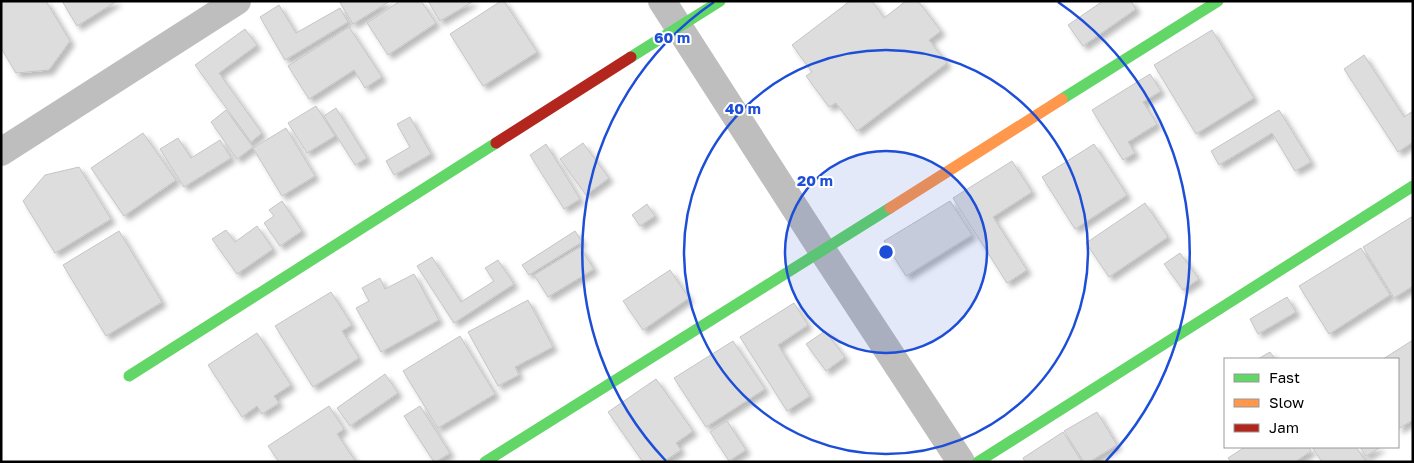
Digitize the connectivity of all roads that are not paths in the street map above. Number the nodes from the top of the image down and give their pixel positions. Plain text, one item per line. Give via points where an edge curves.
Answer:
1 (238, 1) edge
2 (662, 1) edge
3 (720, 1) edge
4 (1218, 1) edge
5 (679, 27) junction
6 (1, 152) edge
7 (1413, 186) edge
8 (822, 250) junction
9 (129, 376) dead end
10 (485, 462) edge
11 (961, 462) edge
12 (978, 462) edge

1 - 6 street
2 - 5 street
3 - 5 street
4 - 8 street
5 - 8 street
5 - 9 street
7 - 12 street
8 - 10 street
8 - 11 street

